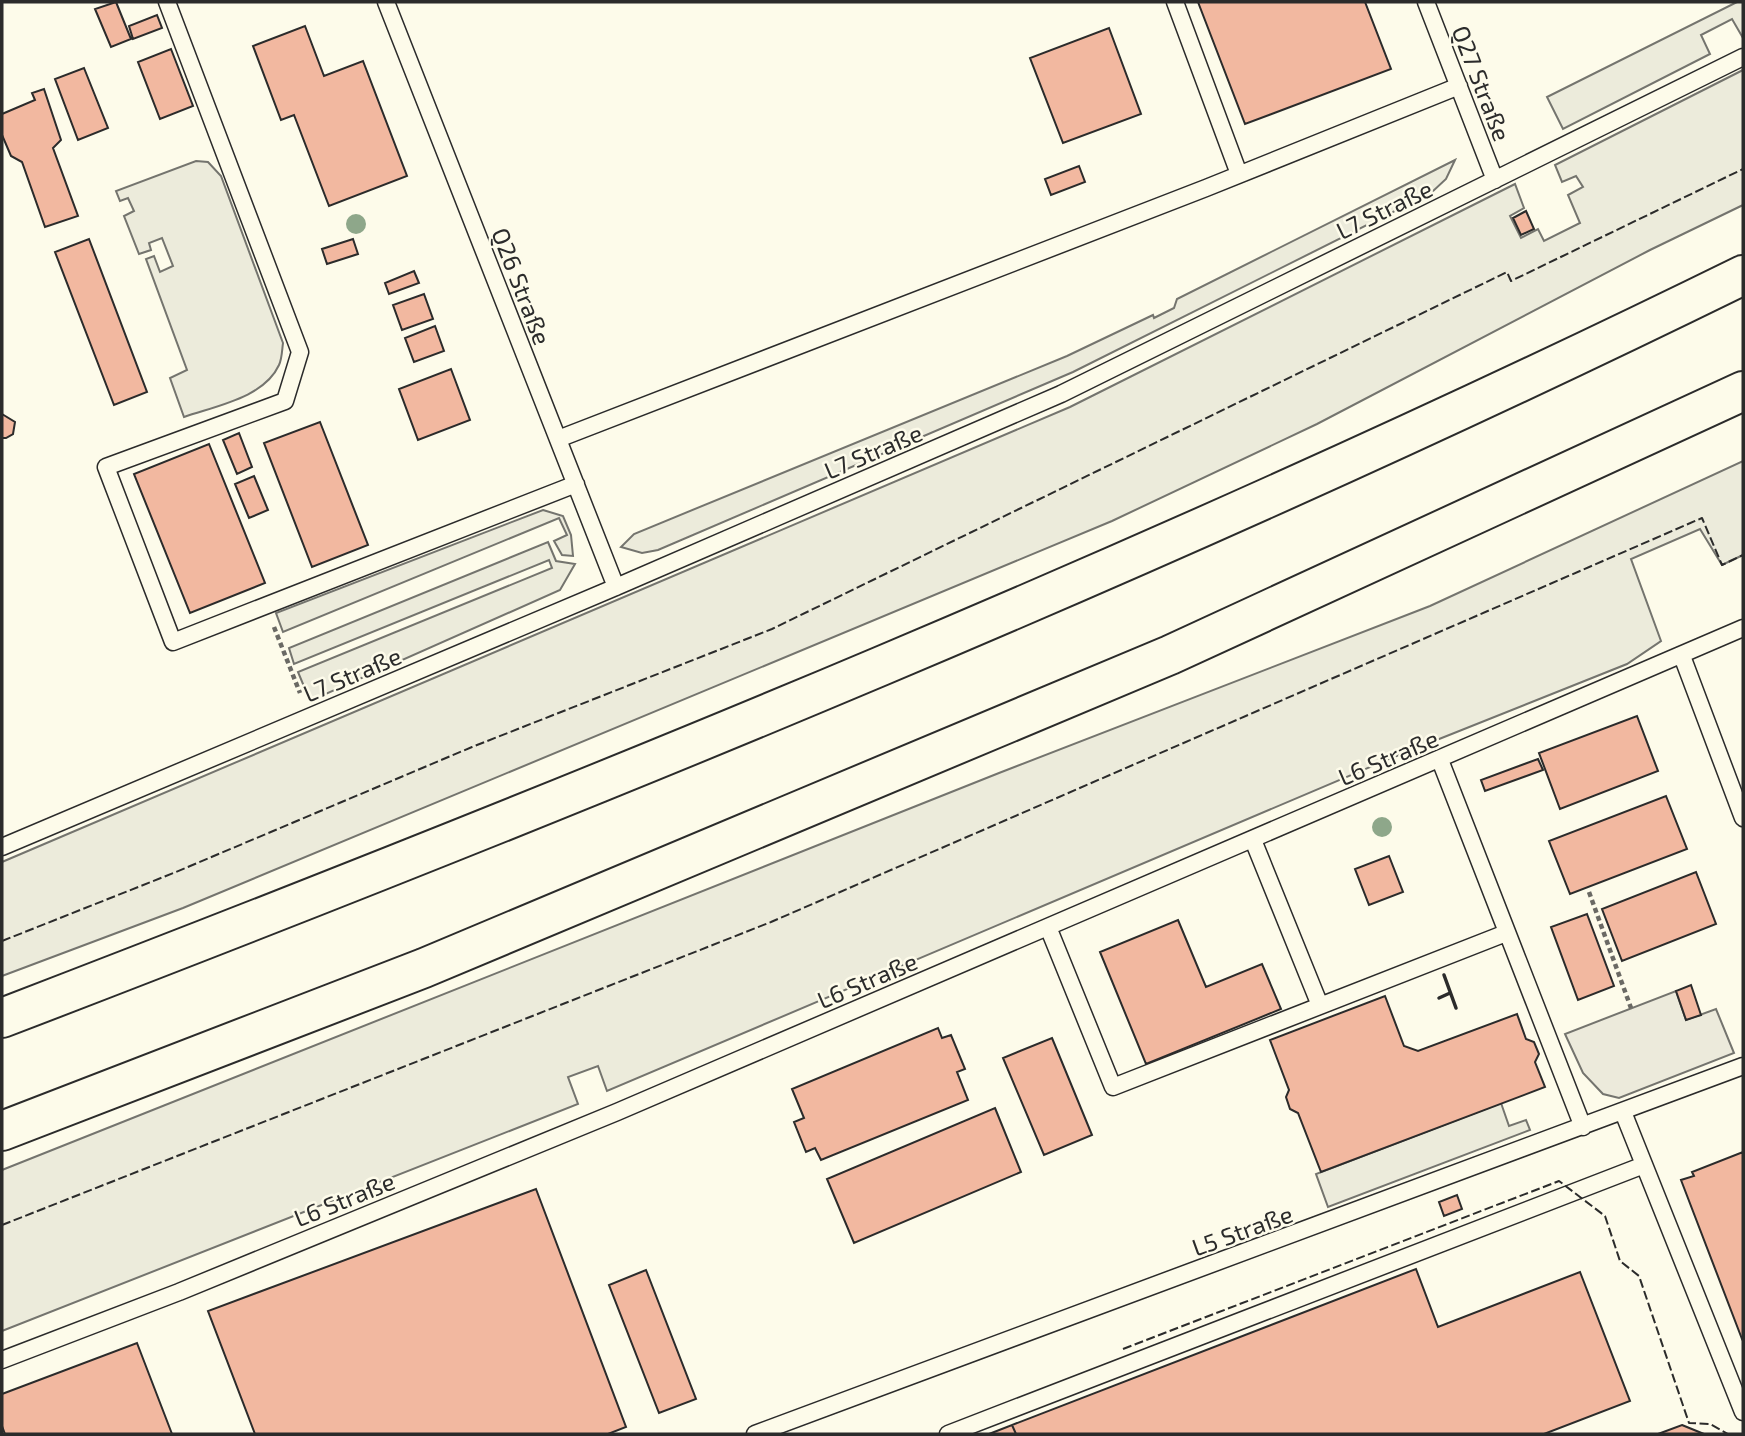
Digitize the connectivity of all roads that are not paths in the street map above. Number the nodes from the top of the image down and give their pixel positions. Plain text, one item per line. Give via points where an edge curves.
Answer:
1 (167, 2) edge
2 (386, 2) edge
3 (1175, 2) edge
4 (1426, 2) edge
5 (1743, 57) edge
6 (1459, 86) junction
7 (1239, 174) junction
8 (1495, 180) junction
9 (1743, 275) edge
10 (1743, 391) edge
11 (558, 439) junction
12 (576, 484) junction
13 (616, 587) junction
14 (1743, 628) edge
15 (1682, 656) junction
16 (1440, 760) junction
17 (1743, 818) edge
18 (1253, 840) junction
19 (2, 847) edge
20 (1048, 928) junction
21 (1506, 933) junction
22 (1319, 1003) junction
23 (2, 1018) edge
24 (1743, 1066) edge
25 (1623, 1112) junction
26 (1583, 1127) junction
27 (2, 1131) edge
28 (1644, 1165) junction
29 (2, 1360) edge
30 (1743, 1412) edge
31 (755, 1434) edge
32 (948, 1434) edge

1 - 12 lane via 300,352 285,401 106,467 173,642
2 - 11 lane, Q26 Straße
3 - 7 lane
4 - 6 lane, Q27 Straße
5 - 8 lane, L7 Straße
6 - 7 lane
6 - 8 lane, Q27 Straße
7 - 11 lane
8 - 13 lane, L7 Straße via 1061,394
9 - 23 highway via 1545,372 1032,600 397,866
10 - 27 highway via 1170,655 424,968
11 - 12 lane, Q26 Straße
12 - 13 lane, Q26 Straße
13 - 19 lane, L7 Straße
14 - 15 lane, L6 Straße
15 - 16 lane, L6 Straße
15 - 17 lane
16 - 18 lane, L6 Straße
16 - 21 lane
18 - 20 lane, L6 Straße
18 - 22 lane
20 - 22 lane via 1113,1087
20 - 29 lane, L6 Straße via 579,1128 179,1293
21 - 22 lane
21 - 26 lane
24 - 25 lane, L5 Straße
25 - 26 lane, L5 Straße
25 - 28 lane
26 - 31 lane, L5 Straße
28 - 30 lane
28 - 32 lane

